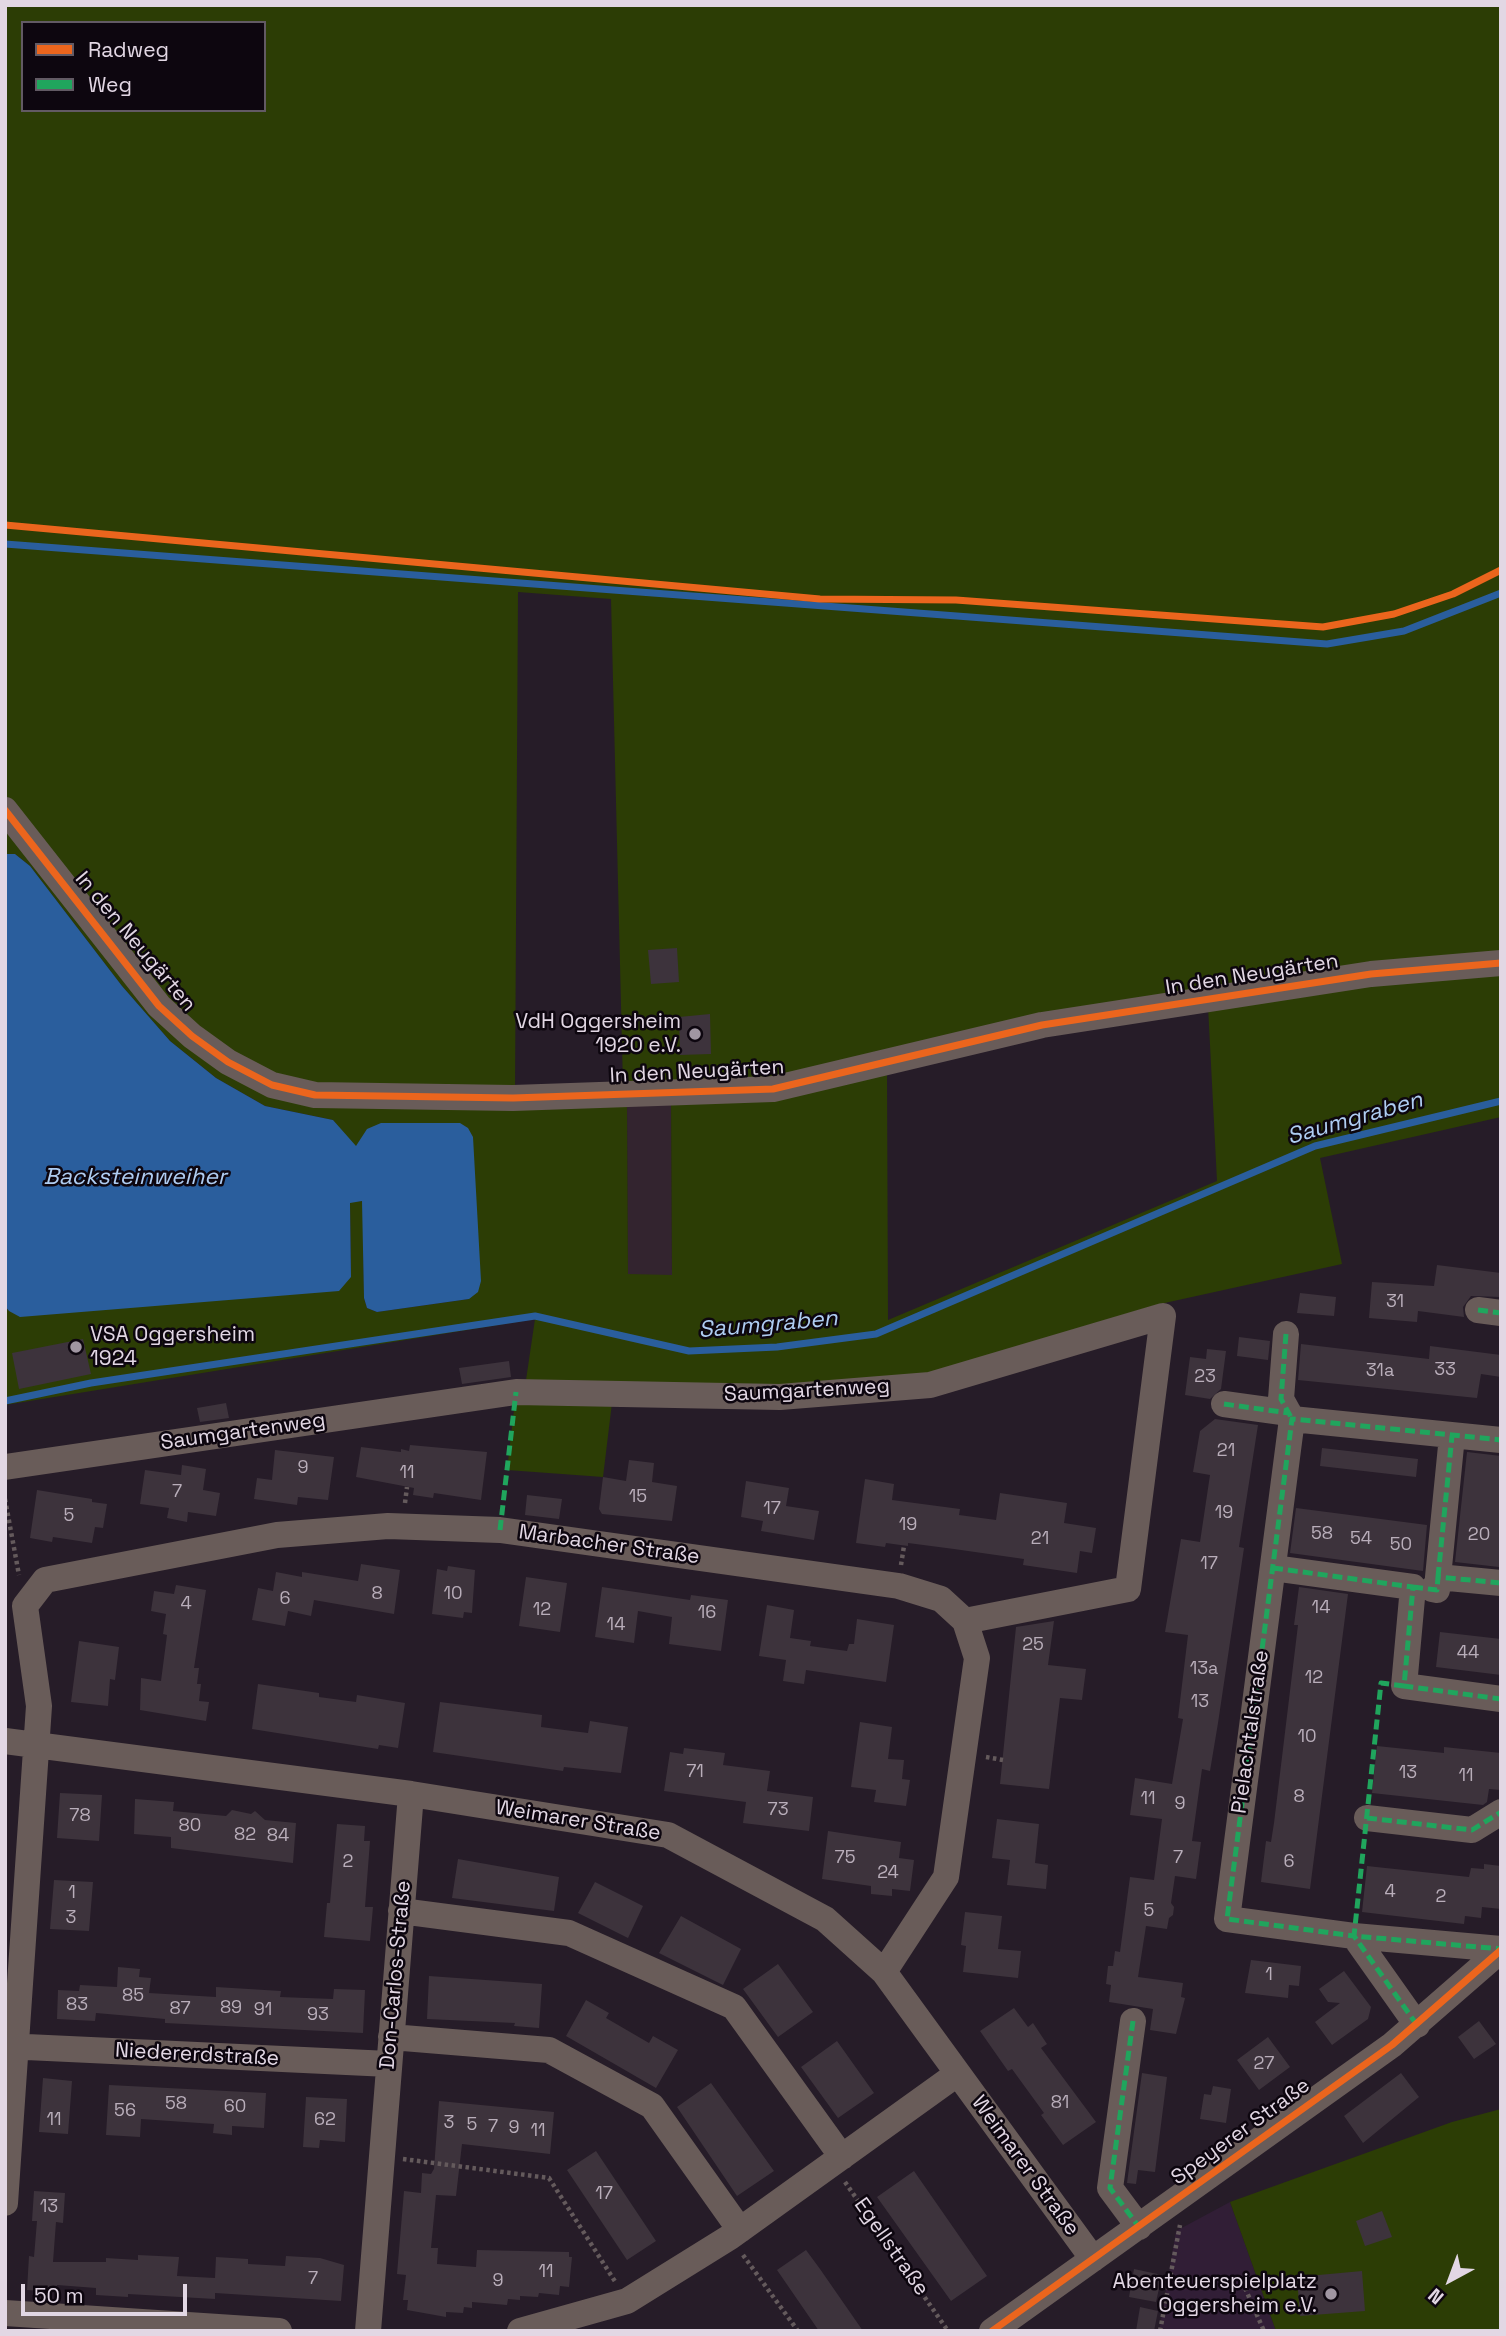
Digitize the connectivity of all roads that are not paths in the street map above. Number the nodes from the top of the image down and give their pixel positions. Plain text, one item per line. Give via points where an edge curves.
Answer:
1 (5, 810) edge
2 (1501, 963) edge
3 (1286, 1335) dead end
4 (1224, 1404) dead end
5 (1290, 1416) junction
6 (1452, 1436) junction
7 (1501, 1440) edge
8 (5, 1467) edge
9 (1273, 1568) junction
10 (1438, 1577) junction
11 (1501, 1583) edge
12 (1413, 1587) junction
13 (965, 1621) junction
14 (1501, 1699) edge
15 (5, 1741) edge
16 (34, 1745) junction
17 (411, 1794) junction
18 (1501, 1812) edge
19 (1367, 1818) dead end
20 (401, 1912) junction
21 (14, 1924) edge
22 (1354, 1936) junction
23 (1501, 1949) edge
24 (884, 1972) junction
25 (1133, 2021) dead end
26 (1417, 2025) junction
27 (391, 2037) junction
28 (11, 2047) edge
29 (389, 2064) junction
30 (957, 2074) junction
31 (837, 2160) junction
32 (5, 2203) edge
33 (1139, 2227) junction
34 (735, 2233) junction
35 (1093, 2259) junction
36 (5, 2313) edge
37 (279, 2331) edge
38 (368, 2331) edge
39 (520, 2331) edge
40 (992, 2331) edge

1 - 2 street, In den Neugärten via 159,1006 228,1062 272,1084 315,1095 513,1098 773,1089 1042,1025 1370,974
3 - 5 street, Pielachtalstraße via 1281,1399
4 - 5 street
5 - 6 street
5 - 9 street, Pielachtalstraße
6 - 7 street
6 - 10 street
8 - 13 street, Saumgartenweg via 516,1392 780,1397 930,1385 1163,1316 1128,1589
9 - 12 street
9 - 22 street, Pielachtalstraße via 1227,1919
10 - 11 street
10 - 12 street via 1437,1590
12 - 14 street via 1404,1686
13 - 16 street, Marbacher Straße via 941,1599 899,1586 500,1530 387,1527 277,1535 45,1580 25,1606 39,1706
13 - 24 street, Marbacher Straße via 978,1658 946,1877
15 - 16 street, Weimarer Straße
16 - 17 street, Weimarer Straße
16 - 21 street
17 - 20 street, Don-Carlos-Straße
17 - 24 street, Weimarer Straße via 668,1835 825,1919
18 - 19 street via 1472,1830
20 - 27 street, Don-Carlos-Straße
20 - 31 street via 569,1933 734,2007
21 - 28 street
22 - 23 street, Pielachtalstraße
22 - 26 street
23 - 26 street, Speyerer Straße
24 - 30 street, Weimarer Straße
25 - 33 street via 1110,2188
26 - 33 street, Speyerer Straße
27 - 29 street, Don-Carlos-Straße
27 - 34 street via 549,2050 652,2106
28 - 29 street, Niedererdstraße
28 - 32 street
29 - 38 street, Don-Carlos-Straße
30 - 31 street
30 - 35 street, Weimarer Straße
31 - 34 street
33 - 35 street, Speyerer Straße
34 - 39 street via 627,2301
35 - 40 street, Speyerer Straße
36 - 37 street

